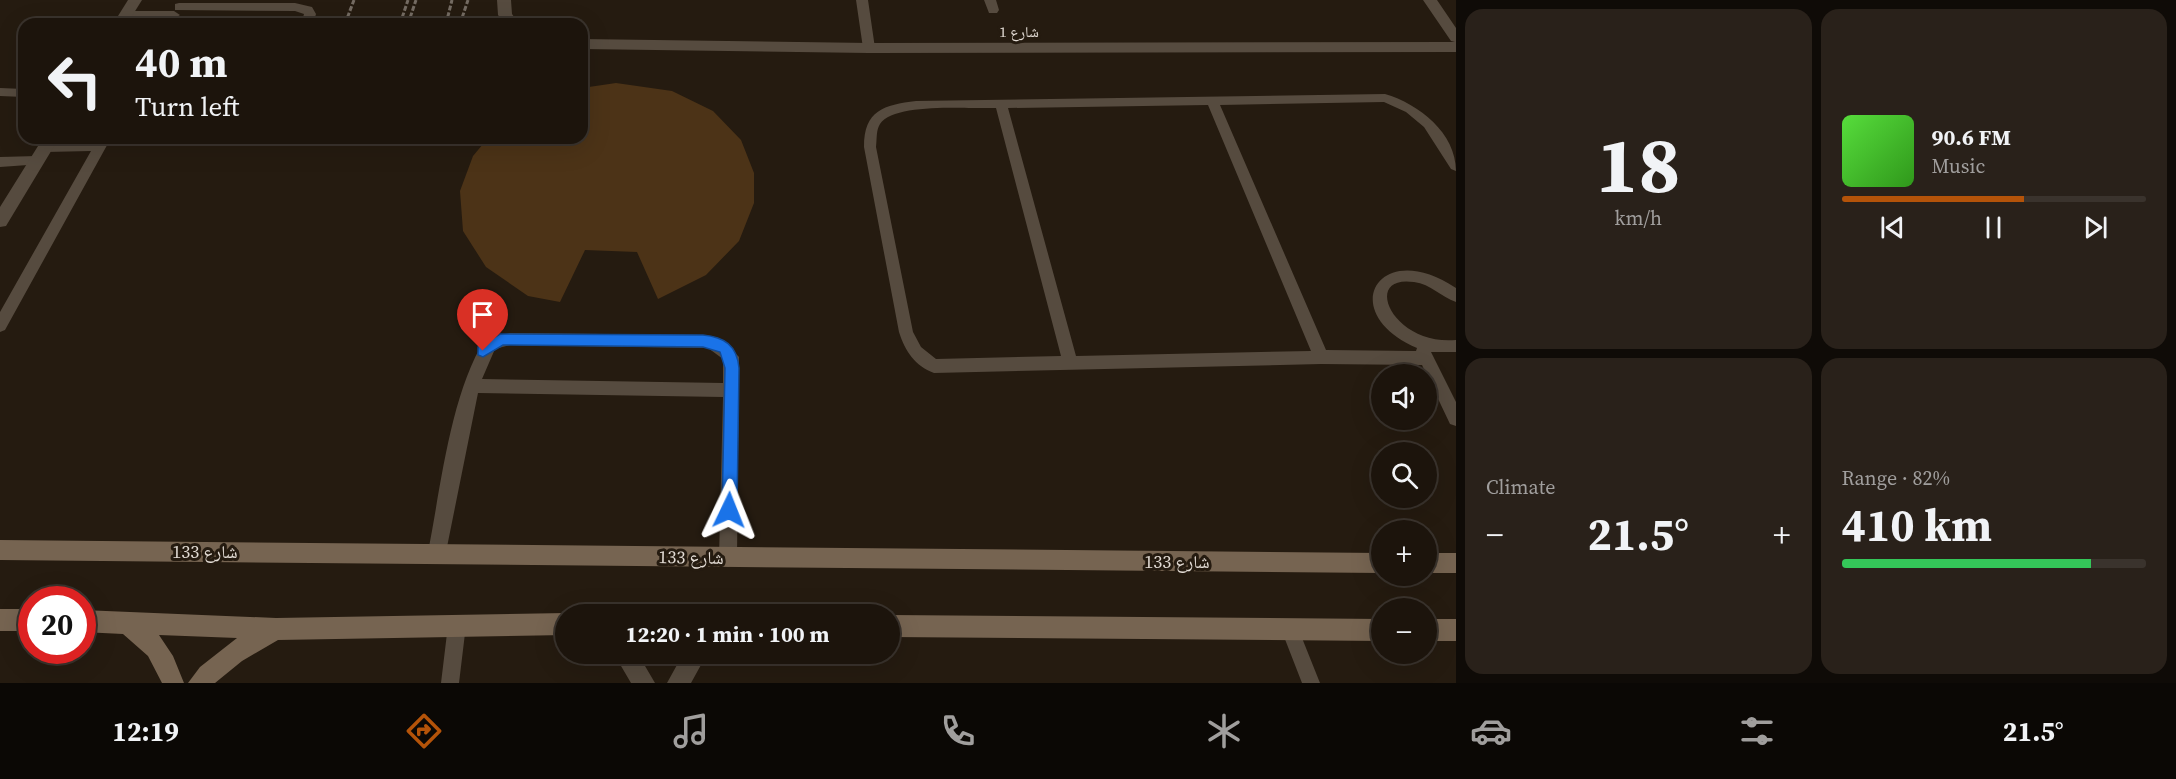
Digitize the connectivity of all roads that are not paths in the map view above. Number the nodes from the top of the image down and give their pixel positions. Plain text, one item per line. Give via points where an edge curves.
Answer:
1 (135, 0) edge
2 (504, 0) edge
3 (862, 0) edge
4 (1430, 0) edge
5 (177, 12) edge
6 (124, 18) edge
7 (136, 18) edge
8 (309, 18) edge
9 (507, 18) edge
10 (1456, 38) edge
11 (588, 44) edge
12 (1456, 47) edge
13 (869, 48) junction
14 (0, 92) edge
15 (18, 93) edge
16 (1212, 100) junction
17 (1001, 104) junction
18 (47, 144) edge
19 (102, 144) edge
20 (37, 161) junction
21 (0, 162) edge
22 (1456, 166) edge
23 (0, 221) edge
24 (1456, 296) edge
25 (0, 326) edge
26 (1419, 342) junction
27 (1456, 346) edge
28 (1321, 357) junction
29 (1428, 358) junction
30 (1071, 364) junction
31 (473, 386) junction
32 (732, 390) junction
33 (1456, 419) edge
34 (0, 550) edge
35 (438, 552) junction
36 (728, 558) junction
37 (1371, 563) edge
38 (1437, 563) edge
39 (1456, 563) edge
40 (0, 620) edge
41 (18, 620) edge
42 (96, 621) edge
43 (126, 622) junction
44 (555, 624) edge
45 (457, 625) junction
46 (900, 627) edge
47 (276, 629) junction
48 (1290, 629) junction
49 (1371, 630) edge
50 (1437, 630) edge
51 (1456, 630) edge
52 (632, 664) edge
53 (690, 664) edge
54 (173, 683) edge
55 (199, 683) edge
56 (450, 683) edge
57 (644, 683) edge
58 (678, 683) edge
59 (1311, 683) edge

1 - 6 street
2 - 9 street
3 - 13 lane
4 - 10 street
5 - 7 lane
5 - 8 lane via 295,7 308,10
11 - 13 street, شارع 1
12 - 13 street, شارع 1
14 - 15 lane
16 - 17 lane
16 - 22 lane via 1385,98 1420,113
16 - 28 lane
17 - 30 lane
17 - 30 lane via 894,107 877,116 869,131 906,332 919,358 934,366
18 - 20 street
19 - 25 lane
20 - 21 lane
20 - 23 street
24 - 26 lane via 1416,276 1392,278 1384,284 1379,292 1384,313
26 - 27 lane
26 - 29 lane
28 - 29 lane
28 - 30 lane
29 - 33 lane
31 - 32 lane
31 - 32 lane via 483,351 500,339 691,341 714,342 724,348 731,357
31 - 35 lane
32 - 36 lane
34 - 35 street, شارع 133
35 - 36 street, شارع 133
36 - 37 street, شارع 133
38 - 39 street
40 - 41 street
42 - 43 street
43 - 47 street
43 - 54 street via 148,636 164,657
44 - 45 street
45 - 47 street
45 - 56 lane
46 - 48 street
47 - 55 street via 248,642
48 - 49 street
48 - 59 lane
50 - 51 street
52 - 57 street
53 - 58 street

